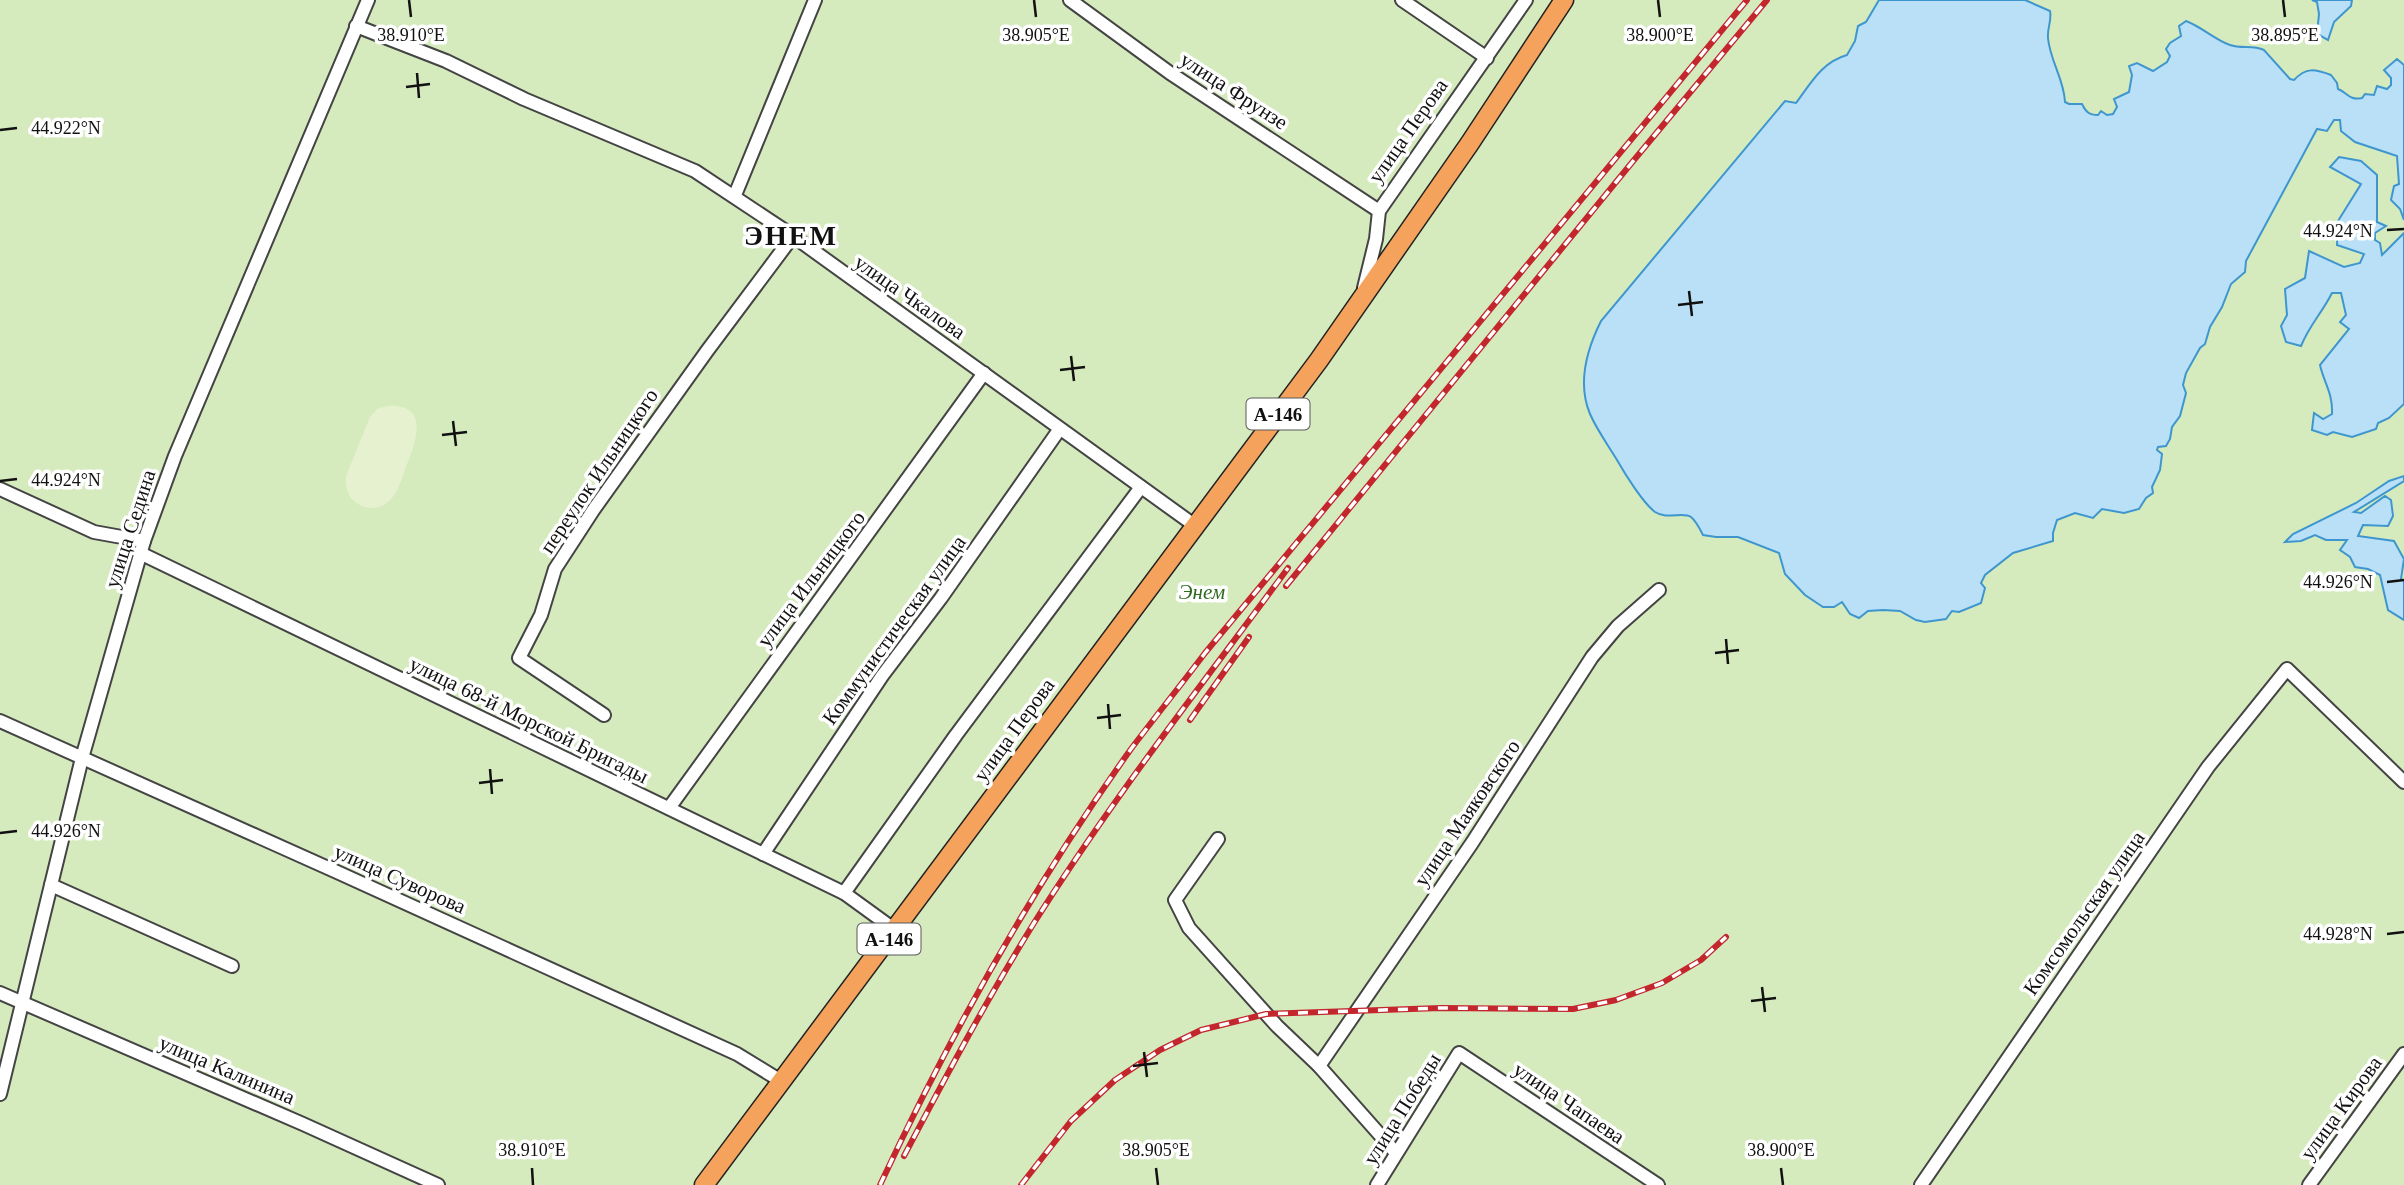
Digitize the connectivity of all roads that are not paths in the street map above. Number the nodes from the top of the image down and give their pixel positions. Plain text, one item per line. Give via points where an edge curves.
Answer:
1 (368, 0) edge
2 (815, 0) edge
3 (1070, 0) edge
4 (1402, 0) edge
5 (1526, 0) edge
6 (1564, 0) edge
7 (356, 26) junction
8 (1487, 58) junction
9 (735, 195) junction
10 (1379, 211) junction
11 (793, 236) junction
12 (1360, 302) junction
13 (984, 373) junction
14 (1059, 430) junction
15 (1141, 487) junction
16 (0, 489) edge
17 (1194, 525) junction
18 (142, 547) junction
19 (1659, 590) dead end
20 (604, 715) dead end
21 (0, 721) edge
22 (82, 758) junction
23 (2404, 782) edge
24 (669, 808) junction
25 (1219, 839) dead end
26 (763, 854) junction
27 (51, 885) junction
28 (844, 893) junction
29 (895, 930) junction
30 (232, 966) dead end
31 (0, 993) edge
32 (23, 1003) junction
33 (1459, 1053) joint
34 (2404, 1054) edge
35 (1319, 1066) junction
36 (781, 1081) junction
37 (0, 1094) edge
38 (1396, 1153) junction
39 (438, 1185) edge
40 (704, 1185) edge
41 (1377, 1185) edge
42 (1658, 1185) edge
43 (1920, 1185) edge
44 (2309, 1185) edge

1 - 7 street, улица Седина
2 - 9 street
3 - 10 street, улица Фрунзе via 1170,73
4 - 8 street
5 - 8 street, улица Перова
6 - 12 highway, улица Перова / А-146
7 - 9 street, улица Чкалова via 695,171
7 - 18 street, улица Седина via 175,456
8 - 10 street, улица Перова
9 - 11 street, улица Чкалова
10 - 12 street, улица Перова
11 - 13 street, улица Чкалова
11 - 20 street, переулок Ильницкого via 555,569 541,615 519,658
12 - 17 highway, улица Перова / А-146
13 - 14 street, улица Чкалова
13 - 24 street, улица Ильницкого
14 - 15 street, улица Чкалова
14 - 26 street, Коммунистическая улица via 882,676
15 - 17 street, улица Чкалова
15 - 28 street, улица Перова
16 - 18 street, улица 68-й Морской Бригады via 94,532
17 - 29 highway, улица Перова / А-146
18 - 22 street, улица Седина
18 - 24 street, улица 68-й Морской Бригады
19 - 35 street, улица Маяковского via 1618,626 1592,657
21 - 22 street, улица Суворова
22 - 27 street, улица Седина
22 - 36 street, улица Суворова via 725,1049
23 - 43 street, Комсомольская улица via 2287,669 2208,767
24 - 26 street, улица 68-й Морской Бригады
25 - 35 street via 1175,900 1189,928 1276,1026
26 - 28 street, улица 68-й Морской Бригады
27 - 30 street
27 - 32 street, улица Седина
28 - 29 street, улица 68-й Морской Бригады
29 - 36 highway, улица Перова / А-146
31 - 32 street, улица Калинина
32 - 37 street, улица Седина
32 - 39 street, улица Калинина
33 - 38 street, улица Победы
33 - 42 street, улица Чапаева
34 - 44 street, улица Кирова
35 - 38 street
36 - 40 highway, улица Перова / А-146
38 - 41 street, улица Победы

